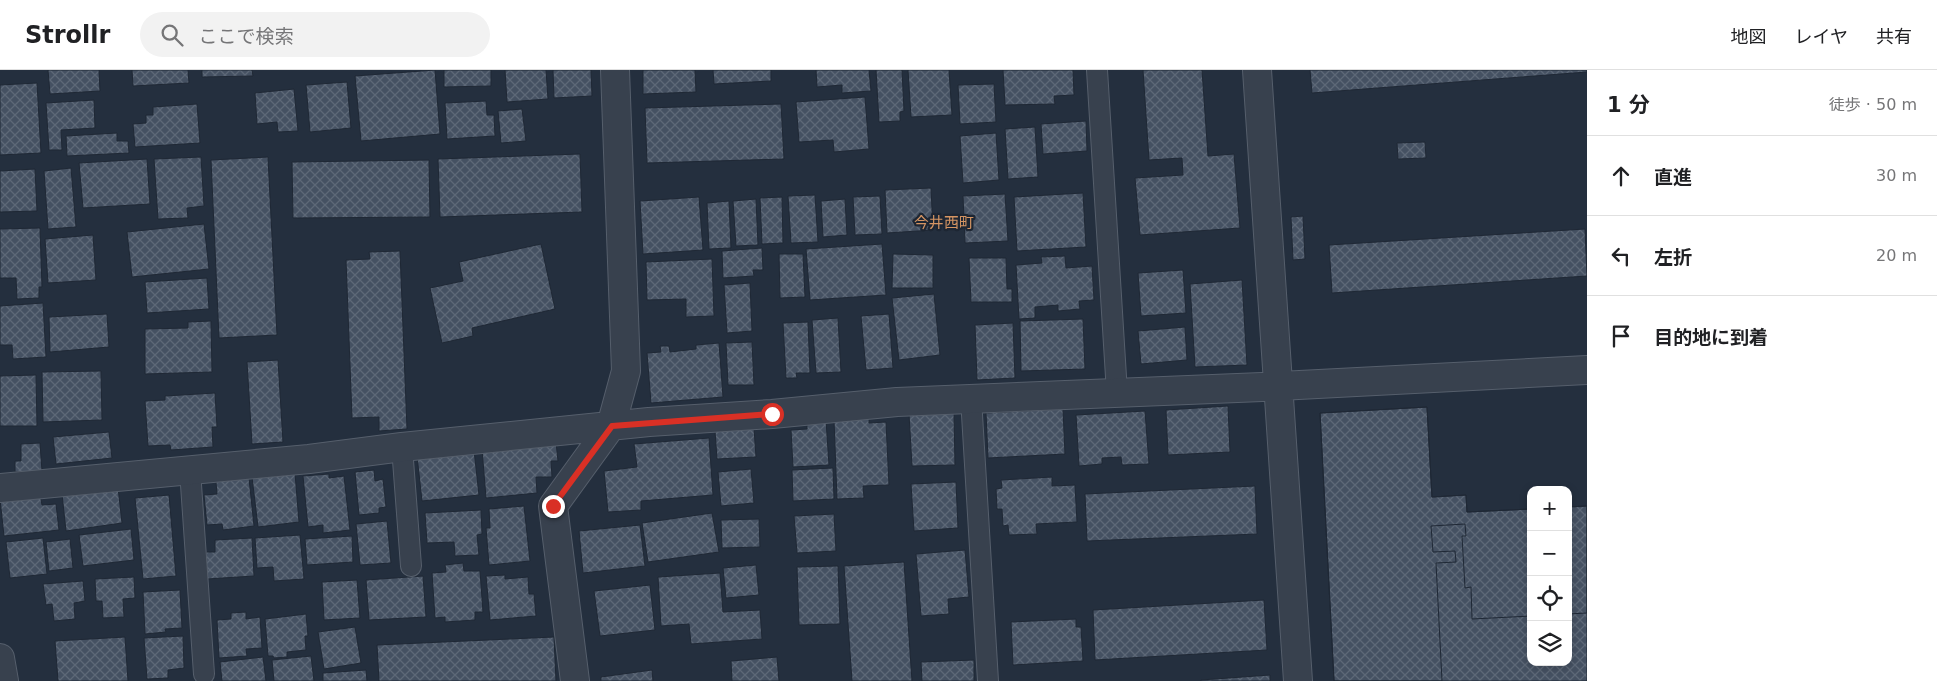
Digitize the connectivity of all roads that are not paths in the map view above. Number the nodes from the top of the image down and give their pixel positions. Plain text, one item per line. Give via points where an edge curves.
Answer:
1 (615, 70) edge
2 (1097, 70) edge
3 (1257, 70) edge
4 (1587, 370) edge
5 (1278, 386) junction
6 (1117, 393) junction
7 (971, 398) junction
8 (612, 426) junction
9 (402, 447) junction
10 (190, 470) junction
11 (0, 488) edge
12 (412, 566) dead end
13 (0, 658) edge
14 (204, 674) dead end
15 (4, 681) edge
16 (576, 681) edge
17 (988, 681) edge
18 (1298, 681) edge

1 - 8 street via 626,371
2 - 6 lane
3 - 5 street
4 - 5 street
5 - 6 street
5 - 18 street
6 - 7 street
7 - 8 street
7 - 17 lane
8 - 9 street
8 - 16 street via 553,506
9 - 10 street
9 - 12 lane
10 - 11 street
10 - 14 lane
13 - 15 street

